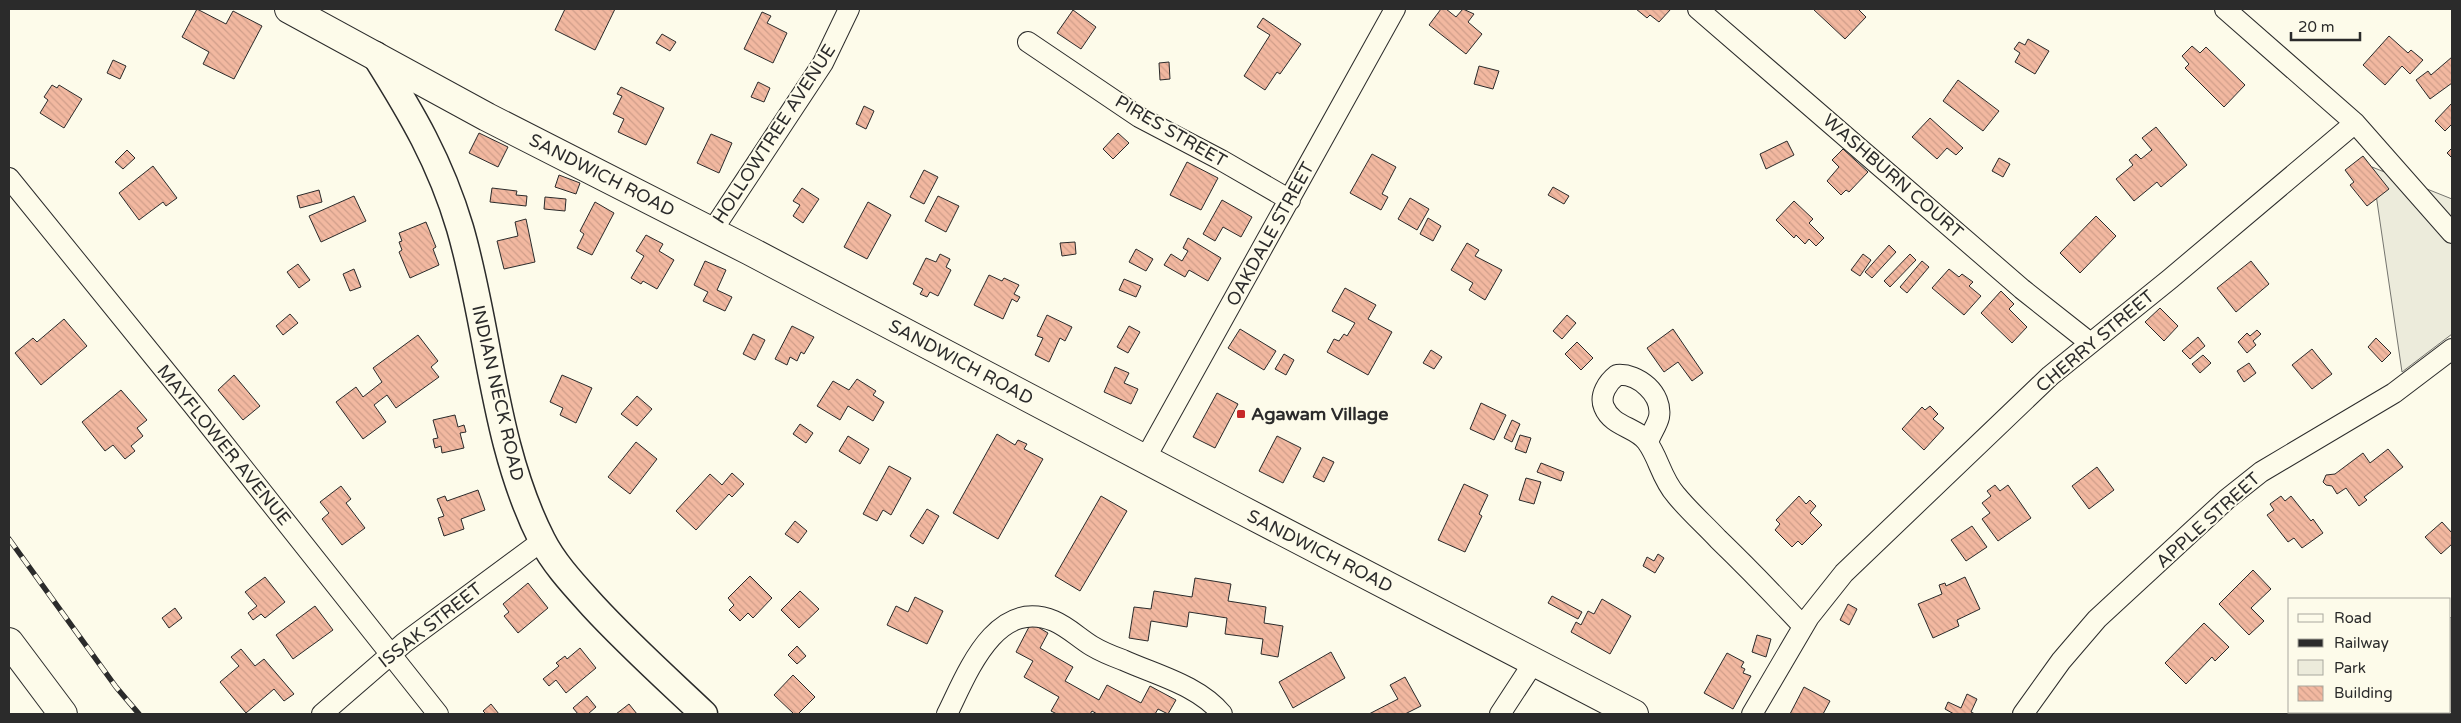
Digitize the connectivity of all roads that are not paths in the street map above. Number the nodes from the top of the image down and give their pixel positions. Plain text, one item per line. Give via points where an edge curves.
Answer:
1 (289, 9) edge
2 (849, 9) edge
3 (1395, 9) edge
4 (1698, 9) edge
5 (2226, 9) edge
6 (1028, 42) dead end
7 (375, 55) junction
8 (2355, 123) junction
9 (9, 178) edge
10 (1290, 200) junction
11 (712, 231) junction
12 (2452, 233) edge
13 (2089, 342) junction
14 (2452, 349) edge
15 (1648, 442) dead end
16 (1144, 459) junction
17 (542, 541) junction
18 (1803, 626) junction
19 (9, 642) edge
20 (391, 654) junction
21 (1534, 662) junction
22 (63, 714) edge
23 (322, 714) edge
24 (438, 714) edge
25 (704, 714) edge
26 (947, 714) edge
27 (1222, 714) edge
28 (1500, 714) edge
29 (1634, 714) edge
30 (1752, 714) edge
31 (2023, 714) edge

1 - 7 main road, SANDWICH ROAD
2 - 11 street, HOLLOWTREE AVENUE via 823,63
3 - 10 street, OAKDALE STREET
4 - 13 street, WASHBURN COURT via 2022,289
5 - 8 street
6 - 10 street, PIRES STREET via 1139,116
7 - 11 main road, SANDWICH ROAD via 487,117
7 - 17 street, INDIAN NECK ROAD via 427,142 450,199 468,260 509,452 523,498
8 - 12 street
8 - 13 street, CHERRY STREET via 2170,279
9 - 20 street, MAYFLOWER AVENUE
10 - 16 street, OAKDALE STREET
11 - 16 main road, SANDWICH ROAD
13 - 18 street, CHERRY STREET via 1844,573 1823,596
14 - 31 street, APPLE STREET via 2376,406 2261,472 2233,493 2097,619 2061,661
15 - 18 street via 1660,471 1676,496
16 - 21 main road, SANDWICH ROAD
17 - 20 street, ISSAK STREET
17 - 25 street, INDIAN NECK ROAD via 564,573 601,614
18 - 30 street, CHERRY STREET
19 - 22 main road
20 - 23 street, ISSAK STREET
20 - 24 street, MAYFLOWER AVENUE
21 - 28 street
21 - 29 main road, SANDWICH ROAD
26 - 27 street via 984,644 1007,624 1030,616 1055,621 1108,654 1183,685

